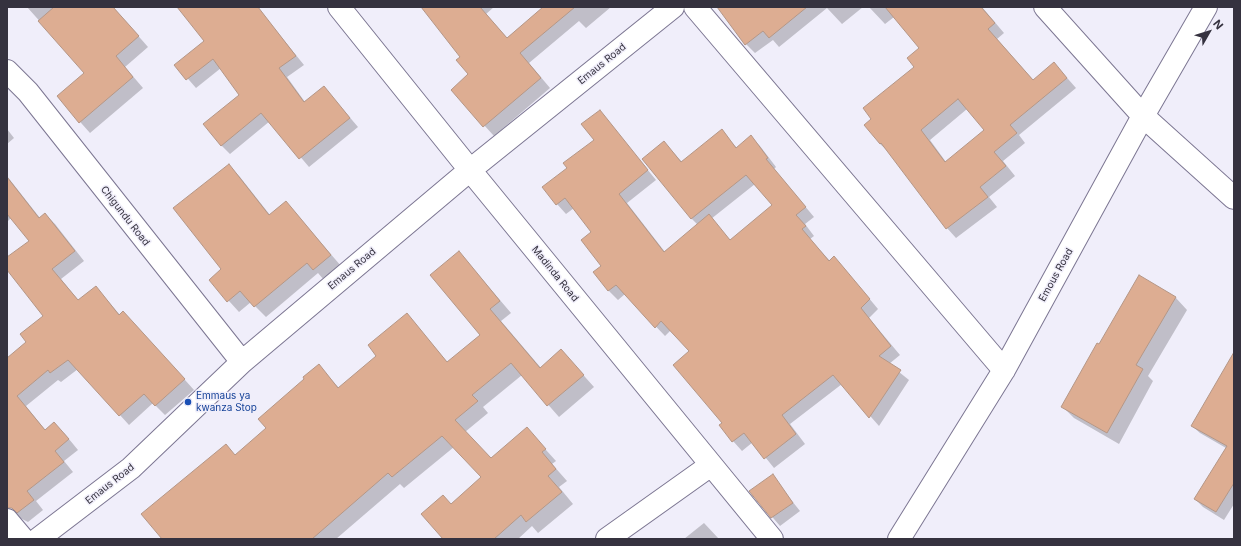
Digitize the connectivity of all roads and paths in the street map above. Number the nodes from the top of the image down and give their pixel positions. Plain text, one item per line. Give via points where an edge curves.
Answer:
1 (340, 7) edge
2 (673, 7) edge
3 (695, 7) edge
4 (1045, 7) edge
5 (1206, 7) edge
6 (7, 71) edge
7 (1143, 116) junction
8 (470, 170) junction
9 (1234, 198) edge
10 (242, 362) junction
11 (1004, 370) junction
12 (711, 465) junction
13 (7, 520) edge
14 (23, 539) edge
15 (38, 539) edge
16 (607, 539) edge
17 (772, 539) edge
18 (899, 539) edge

1 - 8 street, Madinda Road
2 - 8 street, Emaus Road
3 - 11 street
4 - 7 street
5 - 7 street, Emous Road
6 - 10 street, Chigundu Road via 28,92
7 - 9 street
7 - 11 street, Emous Road
8 - 10 street, Emaus Road
8 - 12 street, Madinda Road
10 - 15 street, Emaus Road via 132,468
11 - 18 street, Emous Road
12 - 16 street
12 - 17 street, Madinda Road
13 - 14 street

